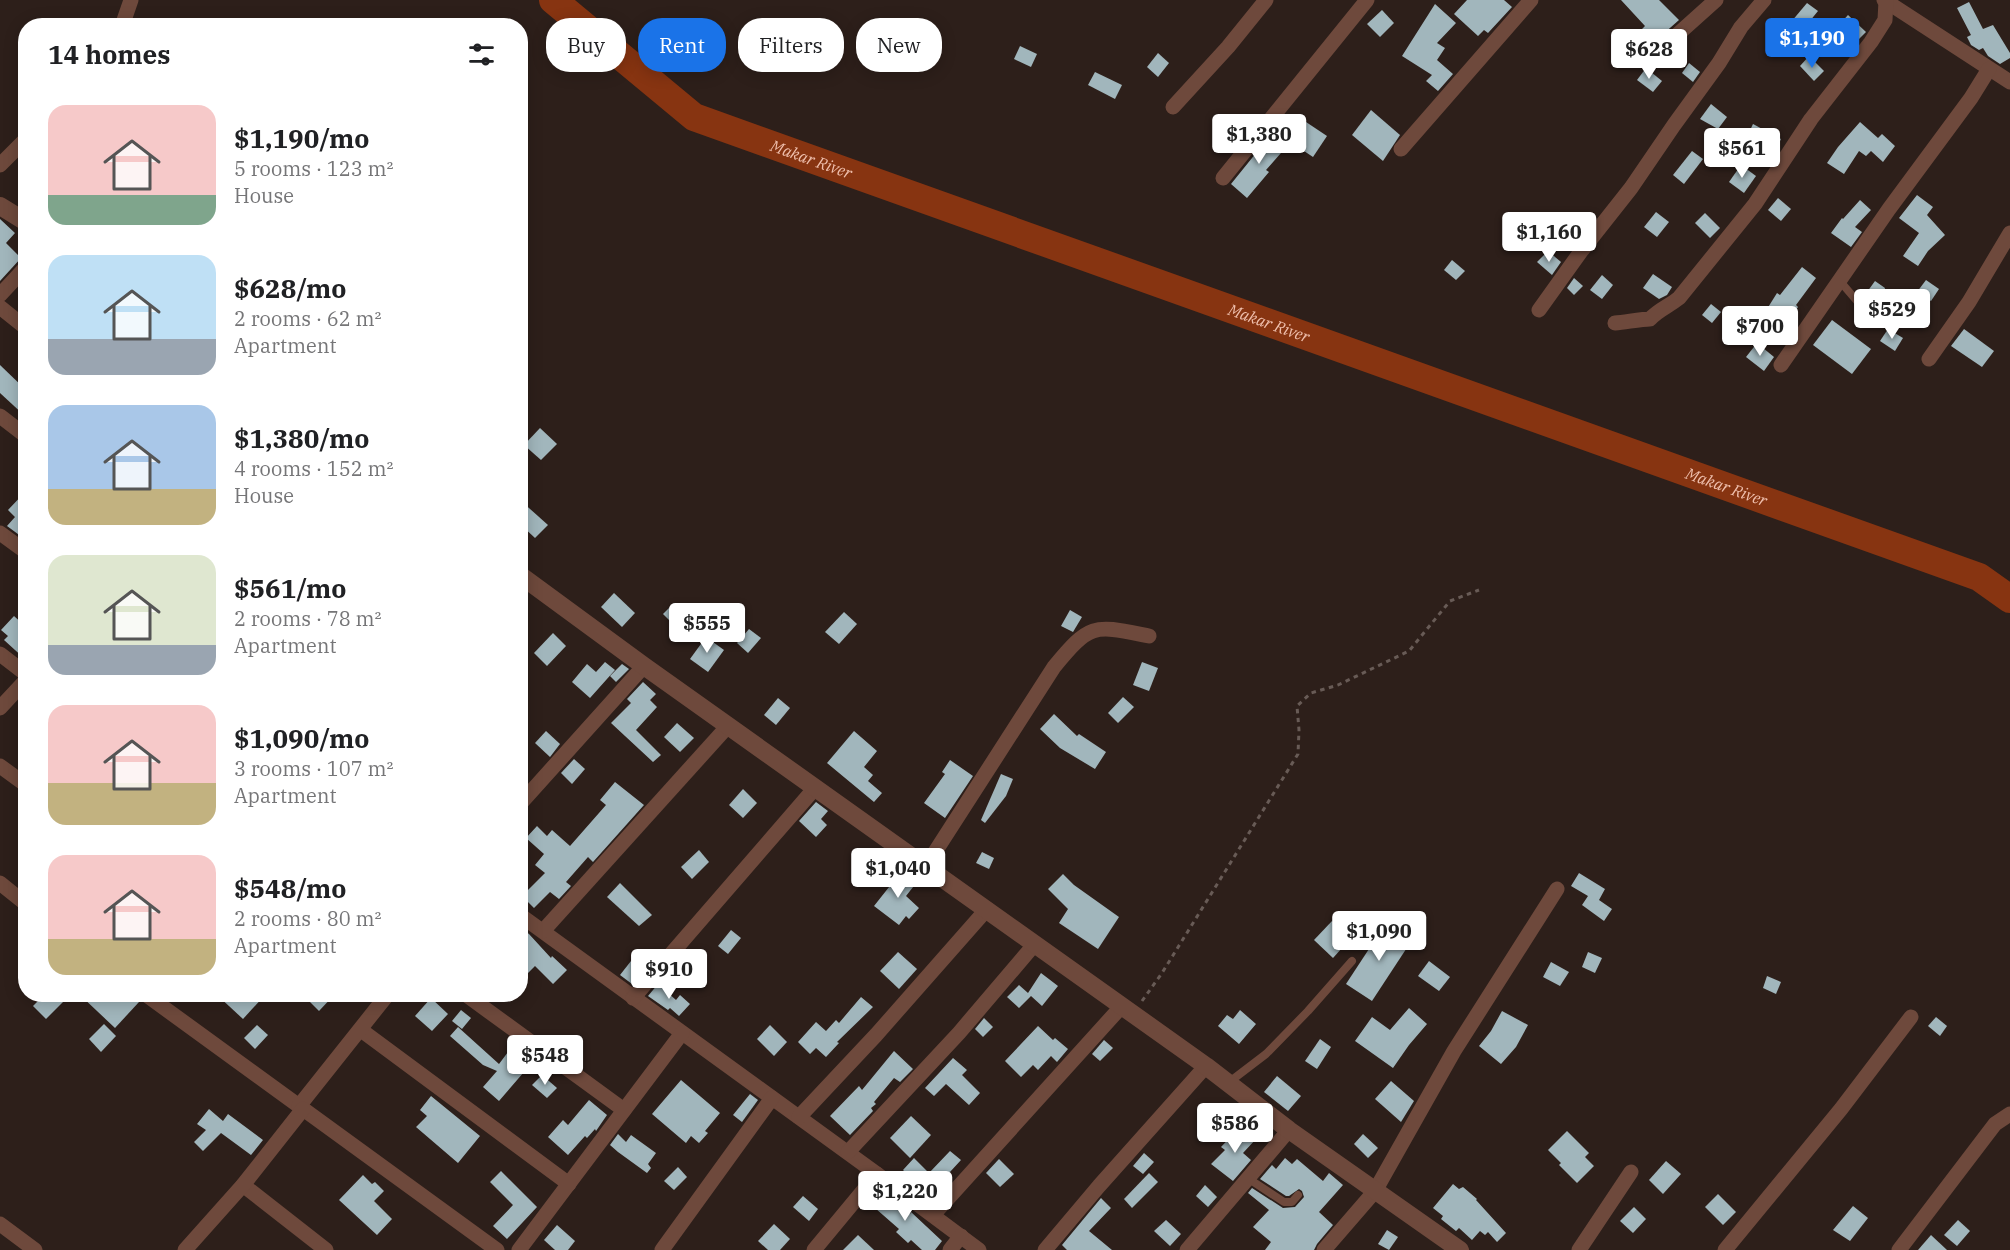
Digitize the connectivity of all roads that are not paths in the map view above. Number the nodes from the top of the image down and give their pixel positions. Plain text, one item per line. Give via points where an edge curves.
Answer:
1 (131, 0) edge
2 (1266, 0) edge
3 (1367, 0) edge
4 (1531, 0) edge
5 (1716, 0) edge
6 (1764, 0) edge
7 (1885, 1) edge
8 (125, 18) edge
9 (1648, 51) dead end
10 (1989, 69) junction
11 (2010, 82) edge
12 (1173, 107) dead end
13 (18, 147) edge
14 (1401, 148) dead end
15 (0, 165) edge
16 (1223, 178) dead end
17 (0, 206) edge
18 (18, 217) edge
19 (2010, 233) edge
20 (18, 276) edge
21 (1839, 280) junction
22 (0, 295) edge
23 (1857, 301) dead end
24 (0, 308) edge
25 (1539, 310) dead end
26 (18, 322) edge
27 (1616, 322) dead end
28 (1929, 359) dead end
29 (1781, 365) dead end
30 (0, 416) edge
31 (18, 430) edge
32 (0, 533) edge
33 (18, 546) edge
34 (528, 581) edge
35 (1149, 636) dead end
36 (0, 654) edge
37 (644, 666) junction
38 (18, 668) edge
39 (18, 689) edge
40 (0, 708) edge
41 (728, 726) junction
42 (0, 766) edge
43 (18, 779) edge
44 (815, 788) junction
45 (528, 795) edge
46 (927, 866) junction
47 (0, 883) edge
48 (1557, 889) dead end
49 (18, 898) edge
50 (987, 909) junction
51 (528, 921) edge
52 (543, 931) junction
53 (1034, 945) junction
54 (1352, 961) dead end
55 (633, 998) junction
56 (156, 1002) edge
57 (382, 1002) edge
58 (476, 1002) edge
59 (1126, 1011) junction
60 (1911, 1017) dead end
61 (361, 1030) junction
62 (682, 1033) junction
63 (1206, 1066) junction
64 (1227, 1084) junction
65 (772, 1098) junction
66 (301, 1108) junction
67 (624, 1110) junction
68 (2010, 1114) edge
69 (799, 1117) junction
70 (1289, 1130) junction
71 (848, 1152) junction
72 (1631, 1172) dead end
73 (877, 1174) junction
74 (1249, 1179) junction
75 (569, 1184) junction
76 (243, 1185) junction
77 (1375, 1191) junction
78 (1298, 1195) dead end
79 (933, 1215) junction
80 (0, 1224) edge
81 (961, 1236) junction
82 (35, 1250) edge
83 (185, 1250) edge
84 (326, 1250) edge
85 (497, 1250) edge
86 (519, 1250) edge
87 (662, 1250) edge
88 (814, 1250) edge
89 (950, 1250) edge
90 (979, 1250) edge
91 (1045, 1250) edge
92 (1186, 1250) edge
93 (1324, 1250) edge
94 (1460, 1250) edge
95 (1579, 1250) edge
96 (1725, 1250) edge
97 (1899, 1250) edge

1 - 8 street
2 - 12 street
3 - 16 street
4 - 14 street
5 - 9 street via 1668,44
6 - 25 street
7 - 10 street
7 - 27 street via 1885,20 1871,42 1811,119 1755,204 1678,298 1650,319
10 - 11 street
10 - 21 street
13 - 15 street
17 - 18 street
19 - 28 street via 1970,302
20 - 22 street
21 - 23 lane
21 - 29 street
24 - 26 street
30 - 31 street
32 - 33 street
34 - 37 street
35 - 46 street via 1107,628 1090,631 1075,641 1054,667
36 - 38 street
37 - 41 street
37 - 45 street
39 - 40 street
41 - 44 street
41 - 52 street
42 - 43 street
44 - 46 street
44 - 55 street
46 - 50 street
47 - 49 street
48 - 77 street via 1454,1051
50 - 53 street
50 - 69 street
51 - 52 street
52 - 55 street
53 - 59 street
53 - 71 street via 959,1033
54 - 64 lane via 1274,1045
55 - 62 street
56 - 66 street
57 - 61 street
58 - 67 street
59 - 63 street
59 - 79 street
60 - 96 street
61 - 66 street
61 - 75 street
62 - 65 street
62 - 67 street
63 - 64 street
63 - 91 street
64 - 70 street
65 - 69 street
65 - 87 street
66 - 76 street
66 - 85 street
67 - 75 street
68 - 97 street via 1995,1124
69 - 71 street
70 - 74 street
70 - 77 street
71 - 73 street
72 - 95 street
73 - 79 street
73 - 88 street
74 - 78 lane via 1284,1202 1292,1202
74 - 92 street
75 - 86 street
76 - 83 street
76 - 84 street
77 - 93 street
77 - 94 street
79 - 81 street
80 - 82 street
81 - 89 street
81 - 90 street

